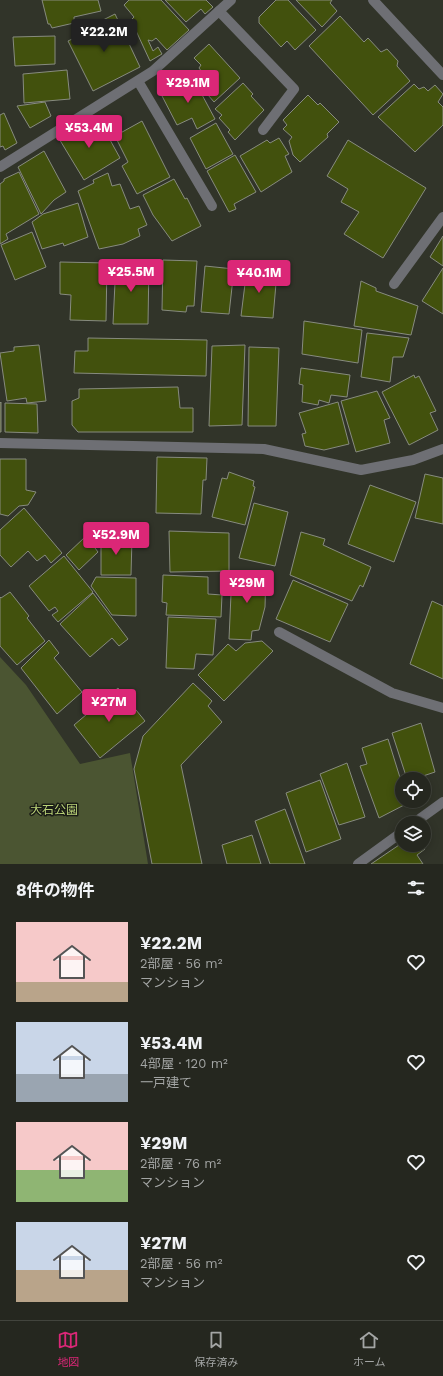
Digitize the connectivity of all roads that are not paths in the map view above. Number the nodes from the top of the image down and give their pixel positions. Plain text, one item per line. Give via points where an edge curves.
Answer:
1 (231, 0) edge
2 (374, 0) edge
3 (219, 11) junction
4 (443, 75) edge
5 (138, 81) junction
6 (263, 130) dead end
7 (0, 167) edge
8 (212, 206) dead end
9 (443, 218) edge
10 (394, 284) dead end
11 (0, 443) edge
12 (443, 449) edge
13 (279, 632) dead end
14 (443, 708) edge
15 (443, 802) edge
16 (424, 816) edge
17 (395, 837) edge
18 (358, 864) edge

1 - 3 street
2 - 4 street
3 - 5 street via 153,71
3 - 6 street via 294,90
5 - 7 street
5 - 8 street
9 - 10 street
11 - 12 street via 264,448 361,470 413,460
13 - 14 street via 392,693
15 - 16 street
17 - 18 street

